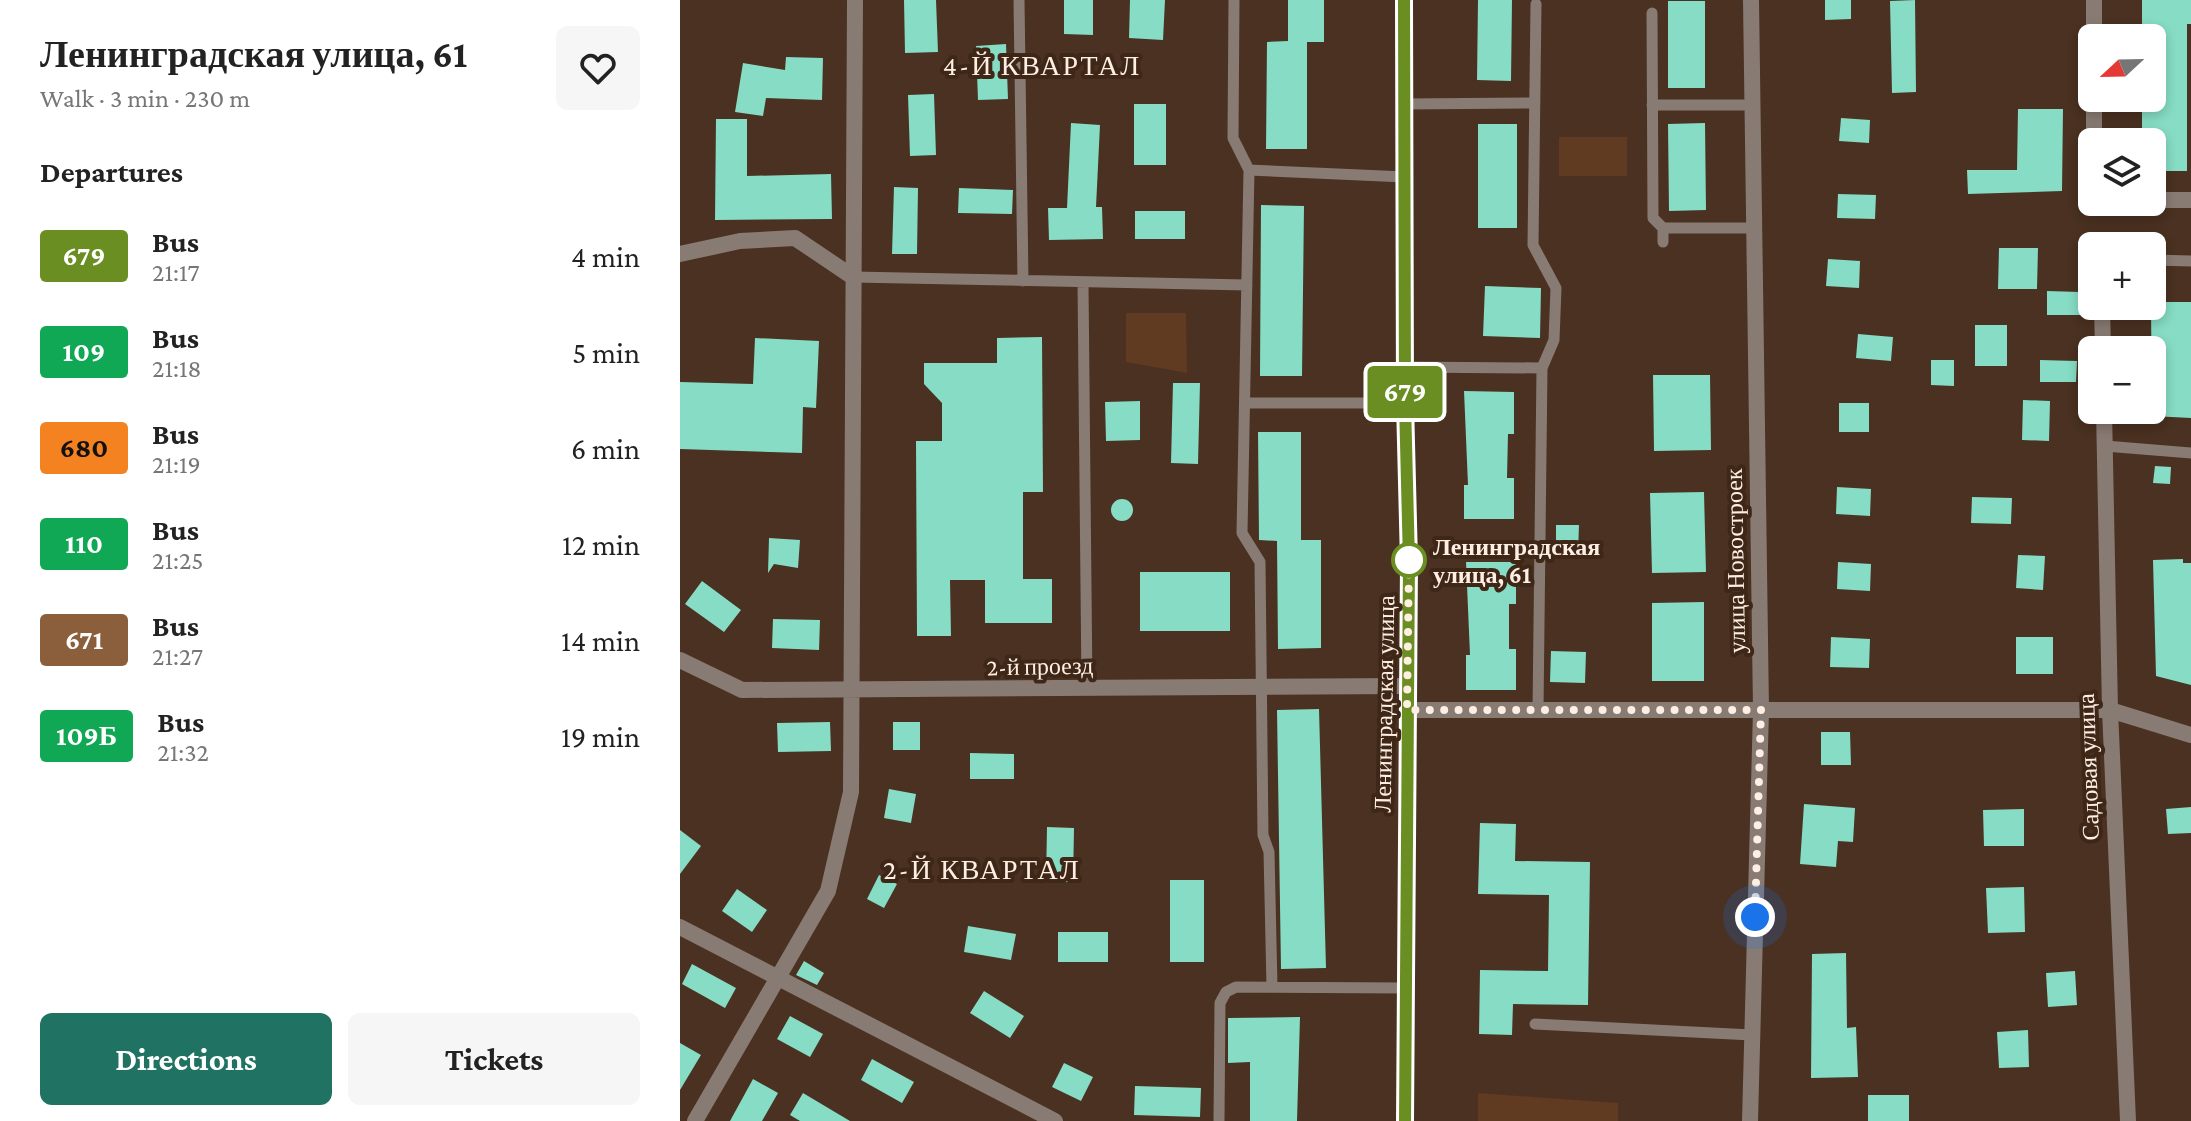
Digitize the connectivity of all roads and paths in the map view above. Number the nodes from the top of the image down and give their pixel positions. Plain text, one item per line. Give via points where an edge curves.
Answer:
1 (855, 0) edge
2 (1019, 0) edge
3 (1234, 0) edge
4 (1404, 0) edge
5 (1751, 0) edge
6 (2094, 0) edge
7 (1536, 4) dead end
8 (1652, 13) dead end
9 (2094, 24) edge
10 (1535, 103) junction
11 (1405, 104) junction
12 (1652, 105) junction
13 (1752, 105) junction
14 (1249, 170) junction
15 (1405, 177) junction
16 (2166, 200) edge
17 (2191, 200) edge
18 (1663, 228) junction
19 (1754, 228) junction
20 (1663, 242) dead end
21 (680, 254) edge
22 (2166, 260) edge
23 (2191, 261) edge
24 (853, 277) junction
25 (1023, 281) junction
26 (1083, 282) junction
27 (1247, 285) junction
28 (1405, 367) junction
29 (1542, 368) junction
30 (1245, 403) junction
31 (1405, 403) junction
32 (2104, 424) edge
33 (2105, 446) junction
34 (2191, 453) edge
35 (680, 660) edge
36 (1407, 686) junction
37 (1262, 688) junction
38 (1087, 689) junction
39 (851, 692) junction
40 (1407, 710) junction
41 (1538, 710) junction
42 (1761, 710) junction
43 (2110, 710) junction
44 (2191, 735) edge
45 (680, 927) edge
46 (780, 977) junction
47 (1272, 987) junction
48 (1406, 988) junction
49 (1535, 1024) dead end
50 (1752, 1035) junction
51 (695, 1121) edge
52 (1055, 1121) edge
53 (1219, 1121) edge
54 (1405, 1121) edge
55 (1750, 1121) edge
56 (2128, 1121) edge

1 - 24 street
2 - 25 lane
3 - 14 lane via 1233,138
4 - 11 main road, Ленинградская улица
5 - 13 street, улица Новостроек
6 - 9 street
7 - 10 lane
8 - 12 lane
10 - 11 lane
10 - 29 lane via 1533,245 1556,288 1554,340
11 - 15 main road, Ленинградская улица
12 - 13 lane
12 - 18 lane via 1653,218
13 - 19 street, улица Новостроек
14 - 15 lane
14 - 27 lane
15 - 28 main road, Ленинградская улица
16 - 17 street
18 - 19 lane
18 - 20 lane
19 - 42 street, улица Новостроек
21 - 24 street via 740,241 795,238
22 - 23 lane
24 - 25 lane
24 - 39 street
25 - 26 lane
26 - 27 lane
26 - 38 lane
27 - 30 lane
28 - 29 lane
28 - 31 main road, Ленинградская улица
29 - 41 lane
30 - 31 lane
30 - 37 lane via 1242,533 1260,562
31 - 36 main road, Ленинградская улица
32 - 33 street, Садовая улица
33 - 34 lane
33 - 43 street, Садовая улица
35 - 39 street, 2-й проезд via 742,690
36 - 37 street, 2-й проезд
36 - 40 main road, Ленинградская улица
37 - 38 street, 2-й проезд
37 - 47 lane
38 - 39 street, 2-й проезд
39 - 46 street via 851,792 828,891
40 - 41 street
40 - 48 main road, Ленинградская улица
41 - 42 street
42 - 43 street
42 - 50 street, улица Новостроек
43 - 44 street
43 - 56 street, Садовая улица
45 - 46 street
46 - 51 street
46 - 52 street
47 - 48 lane
47 - 53 lane via 1236,987 1220,1003
48 - 54 main road, Ленинградская улица
49 - 50 lane
50 - 55 street, улица Новостроек

